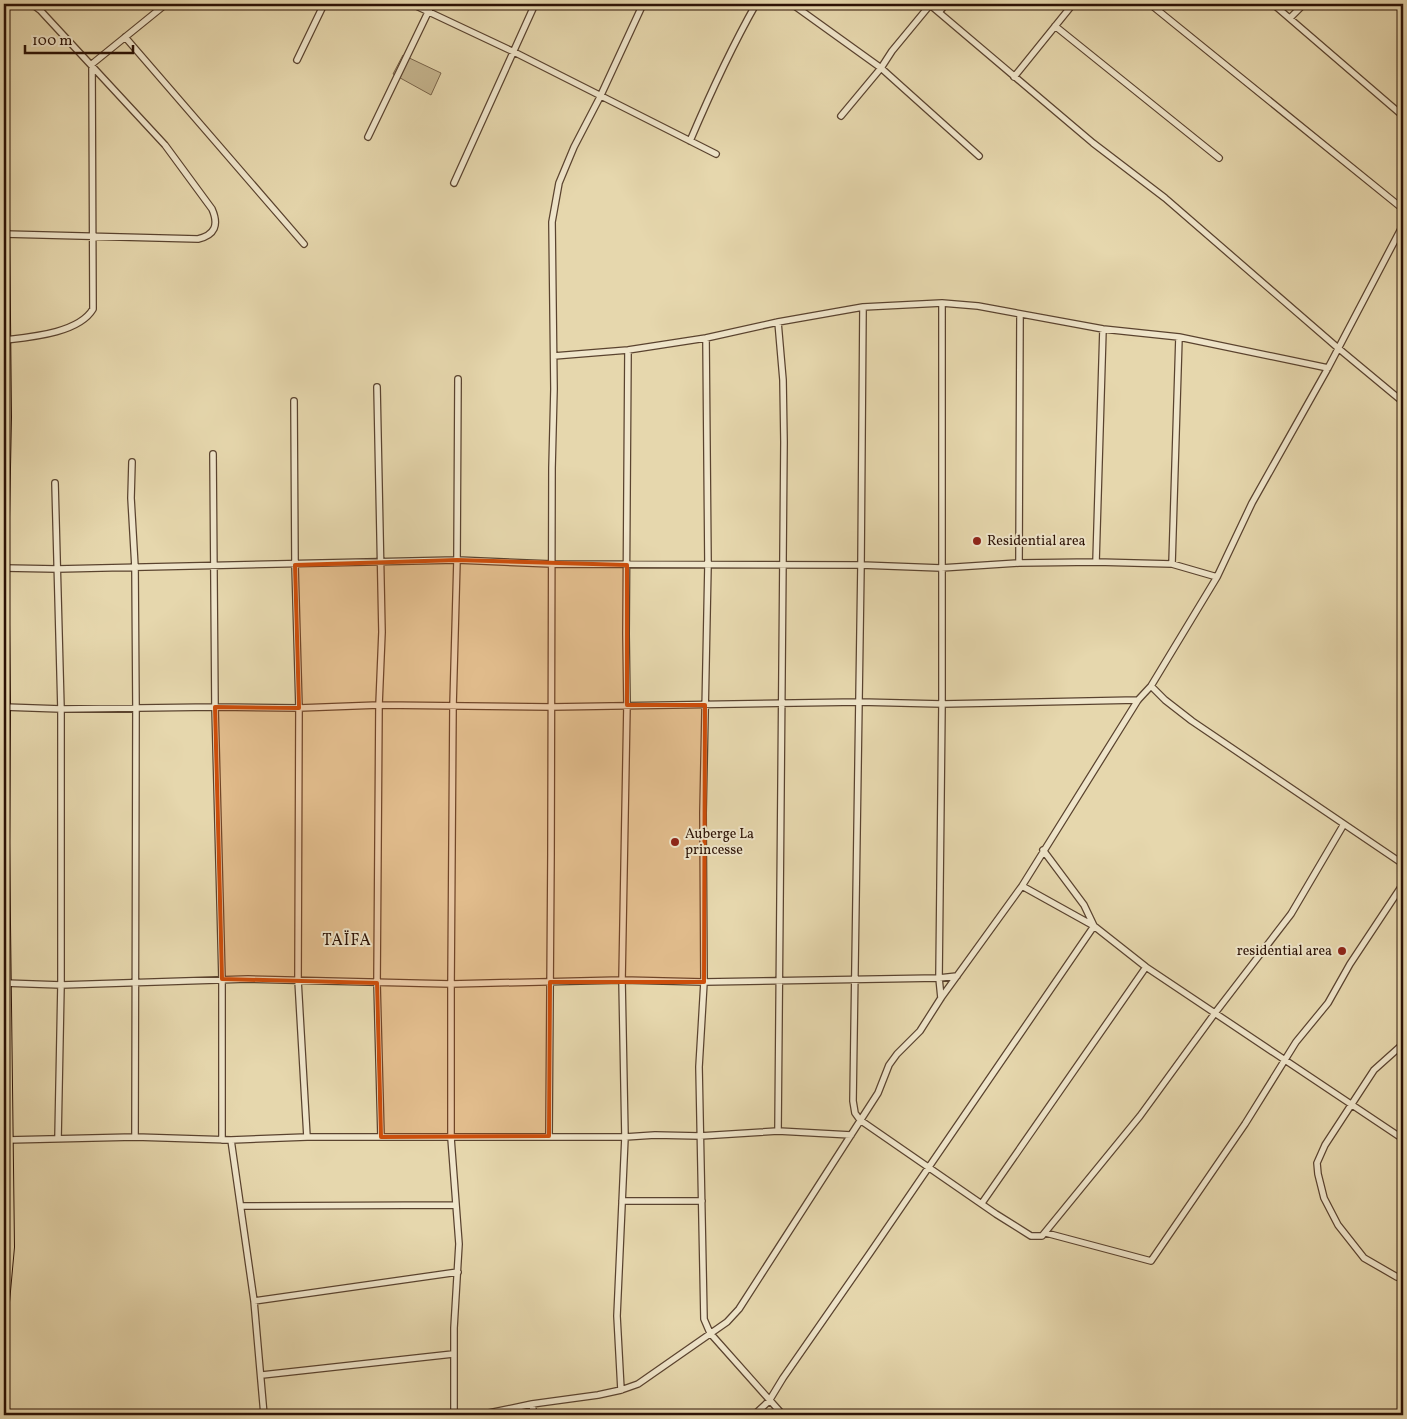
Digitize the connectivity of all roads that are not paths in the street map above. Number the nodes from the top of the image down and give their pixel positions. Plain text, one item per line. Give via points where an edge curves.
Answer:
1 (32, 4) edge
2 (166, 4) edge
3 (324, 4) edge
4 (412, 4) edge
5 (432, 4) edge
6 (535, 4) edge
7 (643, 4) edge
8 (756, 4) edge
9 (792, 4) edge
10 (929, 4) edge
11 (946, 4) edge
12 (1073, 4) edge
13 (1150, 4) edge
14 (1273, 4) edge
15 (1304, 4) edge
16 (428, 12) junction
17 (939, 12) junction
18 (1290, 18) junction
19 (1056, 26) junction
20 (126, 37) junction
21 (514, 52) junction
22 (298, 60) dead end
23 (92, 64) junction
24 (881, 68) junction
25 (1014, 77) junction
26 (600, 97) junction
27 (841, 116) dead end
28 (1403, 116) edge
29 (368, 137) dead end
30 (690, 141) junction
31 (716, 154) dead end
32 (979, 156) dead end
33 (1219, 158) dead end
34 (454, 183) dead end
35 (1403, 209) edge
36 (4, 219) edge
37 (1403, 225) edge
38 (4, 234) edge
39 (92, 236) junction
40 (304, 244) dead end
41 (942, 303) junction
42 (863, 307) junction
43 (1020, 315) junction
44 (778, 322) junction
45 (1103, 329) junction
46 (1179, 337) junction
47 (706, 338) junction
48 (5, 340) junction
49 (1338, 348) junction
50 (628, 350) junction
51 (554, 356) junction
52 (1328, 368) junction
53 (458, 379) dead end
54 (377, 387) dead end
55 (294, 401) dead end
56 (1403, 402) edge
57 (213, 454) dead end
58 (132, 462) dead end
59 (55, 483) dead end
60 (4, 518) edge
61 (457, 560) junction
62 (381, 562) junction
63 (1096, 562) junction
64 (552, 564) junction
65 (1019, 564) junction
66 (1172, 564) junction
67 (295, 565) junction
68 (628, 565) junction
69 (708, 565) junction
70 (784, 565) junction
71 (861, 565) junction
72 (135, 567) junction
73 (214, 567) junction
74 (4, 568) edge
75 (942, 568) junction
76 (57, 570) junction
77 (1217, 577) junction
78 (4, 624) edge
79 (1151, 686) junction
80 (1138, 700) junction
81 (859, 702) junction
82 (782, 703) junction
83 (942, 704) junction
84 (379, 705) junction
85 (627, 705) junction
86 (705, 705) junction
87 (453, 706) junction
88 (215, 707) junction
89 (552, 707) junction
90 (4, 708) edge
91 (136, 708) junction
92 (299, 708) junction
93 (61, 709) junction
94 (1344, 824) junction
95 (1043, 850) junction
96 (1403, 864) edge
97 (1403, 884) edge
98 (1022, 886) junction
99 (1094, 926) junction
100 (1146, 967) junction
101 (957, 976) junction
102 (939, 978) junction
103 (855, 979) junction
104 (222, 980) junction
105 (298, 980) junction
106 (622, 980) junction
107 (779, 980) junction
108 (136, 982) junction
109 (550, 982) junction
110 (704, 982) junction
111 (6, 983) edge
112 (377, 983) junction
113 (451, 984) junction
114 (62, 985) junction
115 (941, 998) junction
116 (1215, 1013) junction
117 (1403, 1044) edge
118 (1286, 1060) junction
119 (1351, 1105) junction
120 (860, 1120) junction
121 (778, 1131) junction
122 (851, 1135) junction
123 (549, 1136) junction
124 (625, 1136) junction
125 (700, 1136) junction
126 (135, 1137) junction
127 (306, 1137) junction
128 (381, 1137) junction
129 (451, 1138) junction
130 (58, 1139) junction
131 (1403, 1139) edge
132 (7, 1140) junction
133 (222, 1140) junction
134 (231, 1140) junction
135 (929, 1167) junction
136 (6, 1192) edge
137 (622, 1201) junction
138 (702, 1202) junction
139 (982, 1203) junction
140 (455, 1205) junction
141 (241, 1206) junction
142 (1046, 1233) junction
143 (458, 1272) junction
144 (1403, 1278) edge
145 (254, 1301) junction
146 (4, 1302) edge
147 (710, 1333) junction
148 (4, 1350) edge
149 (454, 1354) junction
150 (262, 1375) junction
151 (621, 1390) junction
152 (769, 1400) junction
153 (532, 1404) junction
154 (4, 1410) edge
155 (264, 1415) edge
156 (454, 1415) edge
157 (479, 1415) edge
158 (534, 1415) edge
159 (754, 1415) edge
160 (783, 1415) edge

1 - 23 street
2 - 20 street
3 - 22 street
4 - 16 street
5 - 16 street
6 - 21 street
7 - 26 street
8 - 30 street
9 - 24 street
10 - 17 street
10 - 24 street
11 - 17 street
12 - 19 street
13 - 35 street
14 - 18 street
15 - 18 street
16 - 21 street
16 - 29 street
17 - 25 street
18 - 28 street
19 - 25 street
19 - 33 street
20 - 23 street
20 - 40 street
21 - 26 street
21 - 34 street
23 - 39 street
23 - 39 street via 165,145 215,215 212,232 198,239
24 - 27 street
24 - 32 street
25 - 49 street via 1165,198
26 - 30 street
26 - 51 street via 559,183 552,222
30 - 31 street
36 - 38 highway
37 - 49 street
38 - 39 street
38 - 48 highway
39 - 48 street via 93,309 89,316 65,329
41 - 42 street
41 - 43 street via 978,306
41 - 75 street
42 - 44 street
42 - 71 street
43 - 45 street
43 - 65 street
44 - 47 street
44 - 70 street via 783,380
45 - 46 street
45 - 63 street
46 - 52 street
46 - 66 street
47 - 50 street
47 - 69 street
48 - 60 highway
49 - 52 street
49 - 56 street
50 - 51 street
50 - 68 street
51 - 64 street
52 - 77 street via 1252,503
53 - 61 street
54 - 62 street
55 - 67 street
57 - 73 street
58 - 72 street
59 - 76 street
61 - 62 street
61 - 64 street
61 - 87 street
62 - 67 street
62 - 84 street
63 - 65 street
63 - 66 street
64 - 68 street
64 - 89 street
65 - 75 street
66 - 77 street
67 - 73 street
67 - 92 street
68 - 69 street
68 - 85 street
69 - 70 street
69 - 86 street
70 - 71 street
70 - 82 street
71 - 75 street
71 - 81 street
72 - 73 street
72 - 76 street
72 - 91 street
73 - 88 street
74 - 76 street
75 - 83 street
76 - 93 street
77 - 79 street
78 - 90 highway
79 - 80 street
79 - 94 street via 1192,720
80 - 83 street
80 - 95 street
81 - 82 street
81 - 83 street
81 - 103 street
82 - 86 street
82 - 107 street
83 - 102 street
84 - 87 street
84 - 92 street
84 - 112 street
85 - 86 street
85 - 89 street
85 - 106 street
86 - 110 street
87 - 89 street
87 - 113 street
88 - 91 street
88 - 92 street
88 - 104 street
89 - 109 street
90 - 93 street
90 - 111 highway
91 - 93 street
91 - 108 street
92 - 105 street
93 - 114 street
94 - 96 street
94 - 116 street via 1291,914
95 - 98 street
95 - 99 street via 1084,905
97 - 118 street via 1328,1003
98 - 99 street
98 - 101 street
99 - 100 street
99 - 135 street
100 - 116 street
100 - 139 street
101 - 102 street
101 - 115 street
102 - 103 street
102 - 115 street
103 - 107 street
103 - 120 street via 853,1101
104 - 105 street
104 - 108 street
104 - 133 street
105 - 112 street
105 - 127 street
106 - 109 street
106 - 110 street
106 - 124 street
107 - 110 street
107 - 121 street
108 - 114 street
108 - 126 street
109 - 113 street
109 - 123 street
110 - 125 street via 699,1067
111 - 114 street
111 - 132 highway
112 - 113 street
112 - 128 street
113 - 129 street
114 - 130 street
115 - 120 street via 920,1031 889,1064 878,1093
116 - 118 street
116 - 142 street via 1140,1116
117 - 119 street via 1374,1070
118 - 119 street
118 - 142 street via 1151,1261
119 - 131 street
119 - 144 street via 1317,1163 1324,1198 1338,1225 1364,1258
120 - 122 street
120 - 135 street
121 - 122 street
121 - 125 street
122 - 147 street via 739,1309 728,1322
123 - 124 street
123 - 129 street
124 - 125 street
124 - 137 street
125 - 138 street
126 - 130 street
126 - 133 street
127 - 128 street
127 - 134 street
128 - 129 street
129 - 140 street
130 - 132 street
132 - 136 highway
133 - 134 street
134 - 141 street
135 - 139 street
135 - 152 street
136 - 146 highway via 9,1247
137 - 138 street
137 - 151 street via 618,1316
138 - 147 street via 704,1319
139 - 142 street via 1031,1236
140 - 141 street
140 - 143 street
141 - 145 street
143 - 145 street
143 - 149 street
145 - 150 street
147 - 151 street via 662,1369
147 - 152 street
148 - 154 highway
149 - 150 street
149 - 156 street
150 - 155 street
151 - 153 street
152 - 159 street
152 - 160 street
153 - 157 street
153 - 158 street

